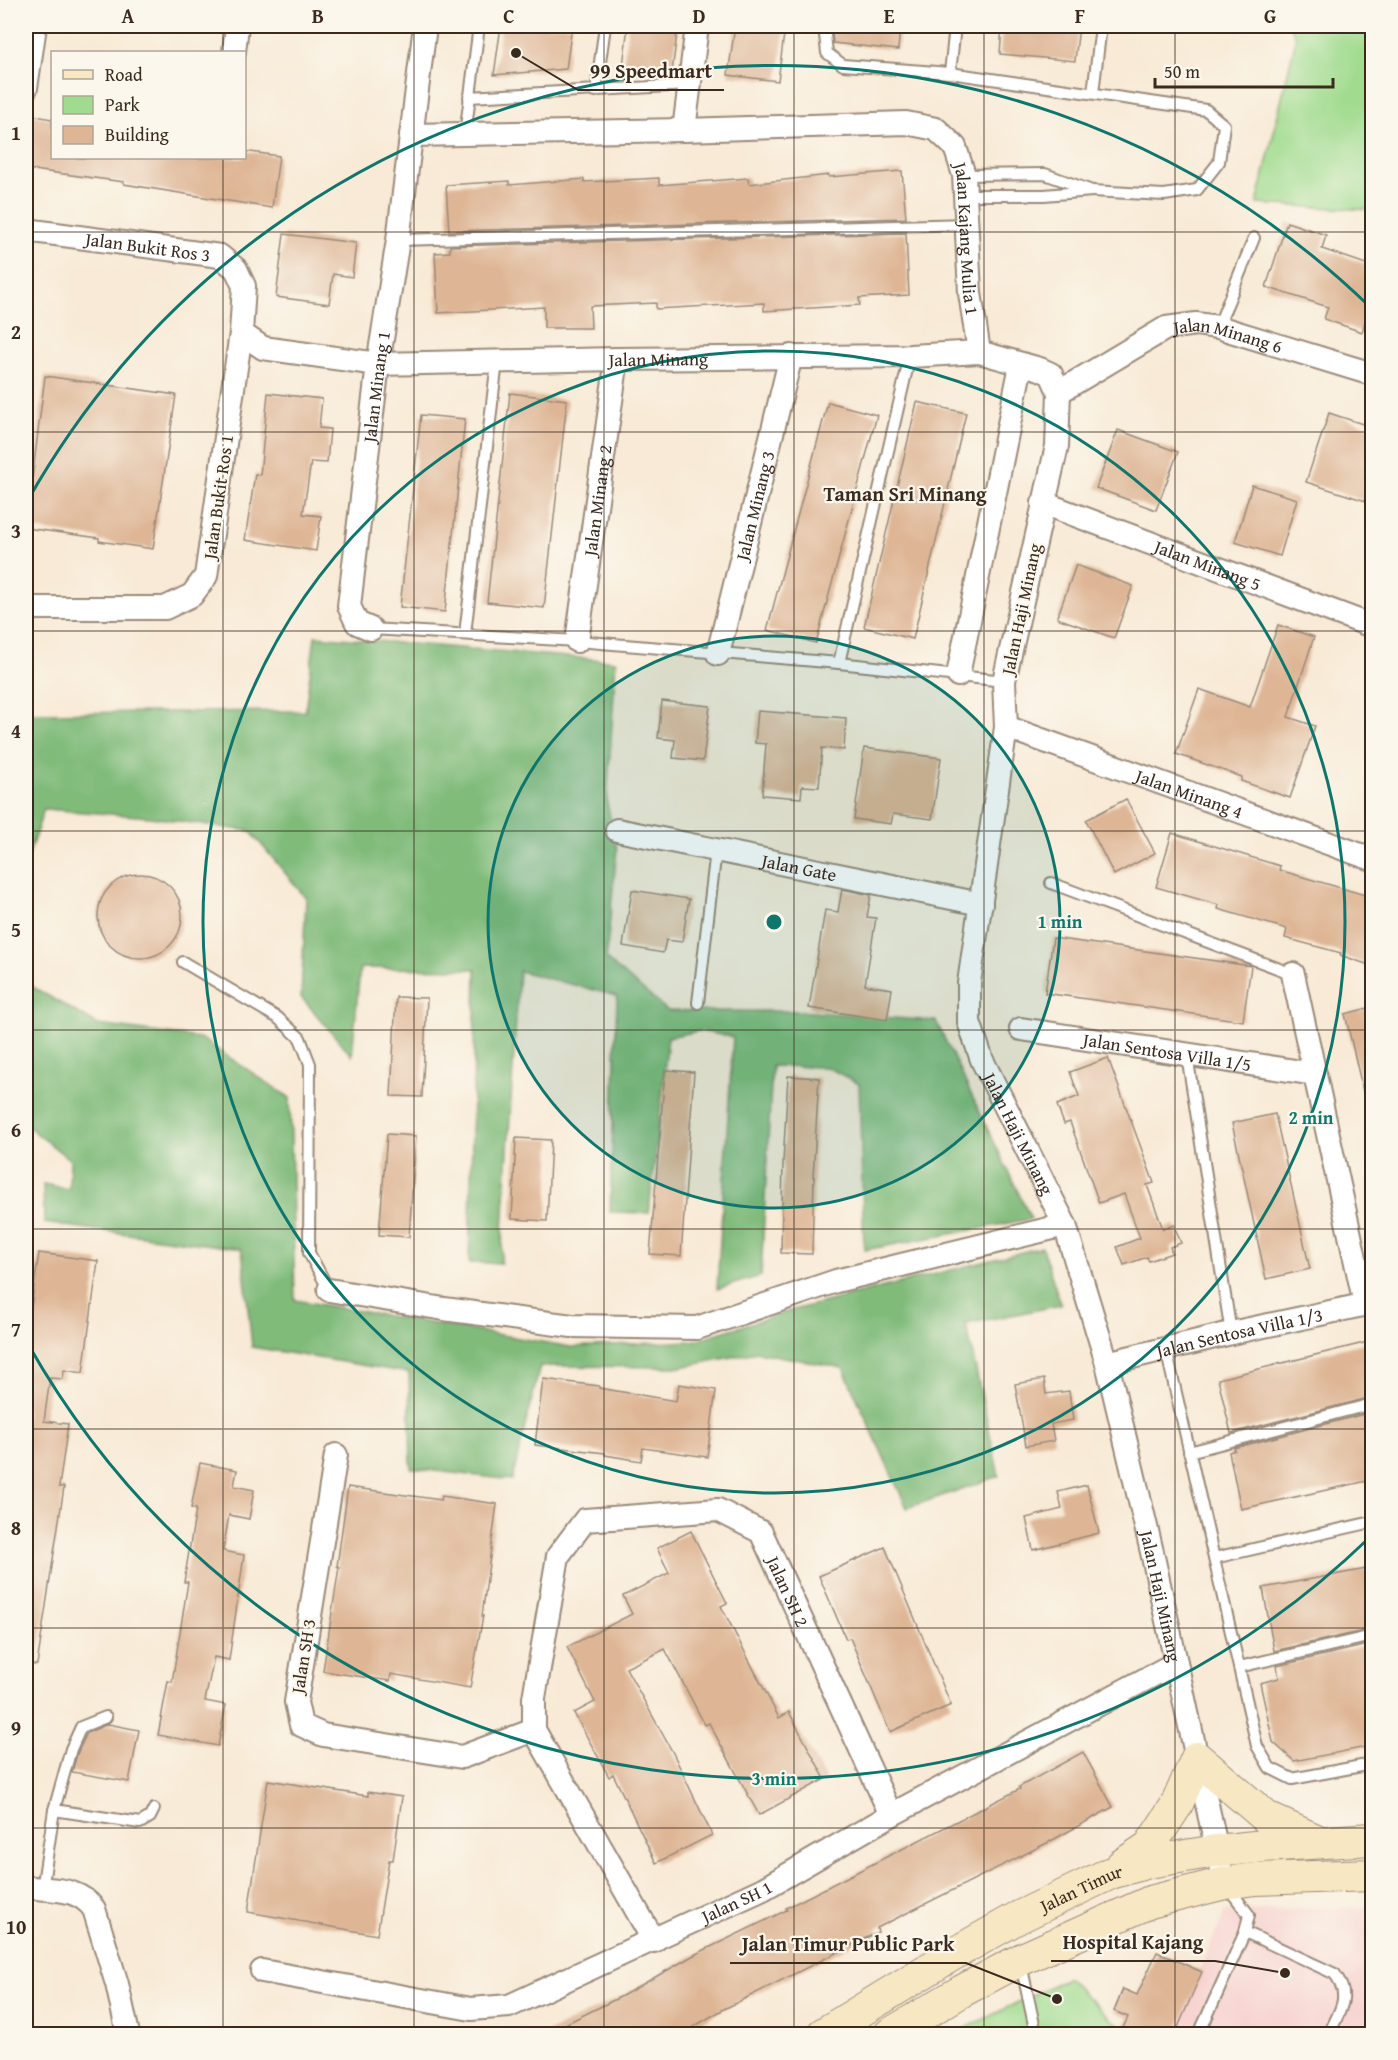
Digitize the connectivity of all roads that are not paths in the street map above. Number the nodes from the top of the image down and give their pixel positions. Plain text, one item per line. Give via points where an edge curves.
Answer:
1 (35, 26) edge
2 (237, 26) edge
3 (425, 26) edge
4 (479, 26) edge
5 (605, 26) edge
6 (697, 26) edge
7 (824, 26) edge
8 (955, 26) edge
9 (1101, 26) edge
10 (234, 51) edge
11 (950, 73) junction
12 (689, 86) junction
13 (26, 88) edge
14 (596, 91) junction
15 (1093, 93) junction
16 (469, 97) junction
17 (684, 130) junction
18 (411, 135) junction
19 (465, 135) junction
20 (966, 185) junction
21 (1092, 191) junction
22 (968, 224) junction
23 (26, 230) edge
24 (1254, 238) dead end
25 (398, 240) junction
26 (1218, 327) junction
27 (241, 333) junction
28 (263, 348) junction
29 (979, 352) junction
30 (791, 356) junction
31 (910, 356) junction
32 (238, 357) junction
33 (617, 359) junction
34 (497, 362) junction
35 (378, 364) junction
36 (1021, 365) junction
37 (1372, 374) edge
38 (1055, 383) junction
39 (1043, 503) junction
40 (26, 608) edge
41 (1372, 626) edge
42 (371, 629) joint
43 (465, 634) junction
44 (577, 641) junction
45 (718, 654) junction
46 (839, 663) junction
47 (958, 675) junction
48 (1005, 681) junction
49 (1006, 727) junction
50 (617, 830) dead end
51 (716, 850) junction
52 (1372, 859) edge
53 (1051, 883) dead end
54 (981, 904) junction
55 (183, 962) dead end
56 (1293, 974) joint
57 (698, 1004) dead end
58 (1021, 1029) dead end
59 (1188, 1055) junction
60 (1315, 1074) junction
61 (1065, 1225) junction
62 (329, 1290) joint
63 (1369, 1303) edge
64 (1231, 1333) junction
65 (1166, 1349) junction
66 (1107, 1364) junction
67 (1372, 1404) edge
68 (1189, 1452) junction
69 (336, 1455) dead end
70 (1372, 1522) edge
71 (1214, 1558) junction
72 (1372, 1636) edge
73 (1176, 1662) junction
74 (1239, 1667) junction
75 (106, 1717) dead end
76 (534, 1730) junction
77 (1197, 1758) junction
78 (1372, 1764) edge
79 (154, 1809) dead end
80 (54, 1810) junction
81 (891, 1815) junction
82 (1372, 1839) edge
83 (1322, 1843) junction
84 (1216, 1851) junction
85 (1111, 1873) junction
86 (1372, 1875) edge
87 (1225, 1883) junction
88 (34, 1889) edge
89 (1245, 1932) junction
90 (654, 1941) junction
91 (1020, 1960) junction
92 (262, 1971) dead end
93 (128, 2034) edge
94 (823, 2034) edge
95 (890, 2034) edge
96 (1036, 2034) edge
97 (1199, 2034) edge
98 (1329, 2034) edge

1 - 13 street
2 - 10 street
3 - 18 street
4 - 16 lane
5 - 14 lane
6 - 12 street
7 - 11 lane via 826,53 843,65
8 - 11 lane
9 - 15 lane
11 - 15 lane
12 - 14 lane
12 - 17 street
14 - 16 lane
15 - 21 lane via 1206,110 1224,125 1219,162 1197,190 1164,195
16 - 19 lane
17 - 19 street, Jalan Kajang Mulia 1
17 - 20 street, Jalan Kajang Mulia 1 via 906,123 936,129 955,147
18 - 19 street, Jalan Kajang Mulia 1
18 - 25 street, Jalan Minang 1
20 - 21 lane via 1044,195
20 - 21 lane via 1046,174
20 - 22 street, Jalan Kajang Mulia 1
22 - 25 lane
22 - 29 street, Jalan Kajang Mulia 1 via 970,293
23 - 27 street, Jalan Bukit Ros 3 via 220,256 236,269 244,286
24 - 26 lane
25 - 35 street, Jalan Minang 1
26 - 37 street, Jalan Minang 6
26 - 38 street, Jalan Minang 6 via 1196,324 1166,328
27 - 28 street, Jalan Minang
27 - 32 street, Jalan Bukit Ros 1
28 - 32 street, Jalan Minang
28 - 35 street, Jalan Minang
29 - 31 street, Jalan Minang
29 - 36 street, Jalan Minang
30 - 31 street, Jalan Minang
30 - 33 street, Jalan Minang
30 - 45 street, Jalan Minang 3
31 - 46 lane
32 - 40 street, Jalan Bukit Ros 1 via 206,576 192,596 165,608
33 - 34 street, Jalan Minang
33 - 44 street, Jalan Minang 2
34 - 35 street, Jalan Minang
34 - 43 lane
35 - 42 street, Jalan Minang 1 via 349,606 357,623
36 - 38 street, Jalan Minang via 1040,369
36 - 47 street
38 - 39 street, Jalan Haji Minang via 1057,446
39 - 41 street, Jalan Minang 5
39 - 48 street, Jalan Haji Minang
42 - 43 lane
43 - 44 lane
44 - 45 lane
45 - 46 lane
46 - 47 lane
47 - 48 lane
48 - 49 street, Jalan Haji Minang
49 - 52 street, Jalan Minang 4
49 - 54 street, Jalan Haji Minang
50 - 51 street, Jalan Gate
51 - 54 street, Jalan Gate
51 - 57 lane
53 - 56 lane
54 - 61 street, Jalan Haji Minang via 969,983 969,1022 982,1060
55 - 62 lane via 278,1018 300,1038 310,1064 309,1253
56 - 60 street
58 - 59 street, Jalan Sentosa Villa 1/5
59 - 60 street, Jalan Sentosa Villa 1/5
59 - 64 lane
60 - 63 street
61 - 62 street via 836,1281 697,1328 572,1326
61 - 66 street, Jalan Haji Minang
63 - 64 street, Jalan Sentosa Villa 1/3
64 - 65 street, Jalan Sentosa Villa 1/3
65 - 66 street, Jalan Sentosa Villa 1/3
65 - 68 lane
66 - 73 street, Jalan Haji Minang
67 - 68 lane
68 - 71 lane
69 - 76 street, Jalan SH 3 via 296,1702 301,1725 323,1735 462,1757
70 - 71 lane
71 - 74 lane
72 - 74 lane
73 - 77 street, Jalan Haji Minang
73 - 81 street, Jalan SH 1
74 - 78 lane via 1257,1746 1270,1768 1292,1779
75 - 80 lane via 81,1727
76 - 81 street, Jalan SH 2 via 534,1698 558,1556 585,1520 718,1510 761,1532
76 - 90 street
77 - 83 main road via 1267,1818
77 - 84 street, Jalan Haji Minang
77 - 85 main road via 1176,1806 1149,1847
79 - 80 lane via 140,1823
80 - 88 lane
81 - 90 street, Jalan SH 1 via 763,1888
82 - 83 main road, Jalan Timur
83 - 84 main road, Jalan Timur
84 - 85 main road, Jalan Timur
84 - 87 street, Jalan Haji Minang
85 - 94 main road, Jalan Timur via 1017,1918
86 - 87 main road
87 - 89 lane via 1249,1915
87 - 91 main road via 1150,1902
88 - 93 street via 76,1893 94,1909
89 - 97 lane
89 - 98 lane via 1335,1974 1343,1985 1344,1997
90 - 92 street, Jalan SH 1 via 509,2006 471,2009
91 - 95 main road
91 - 96 lane

